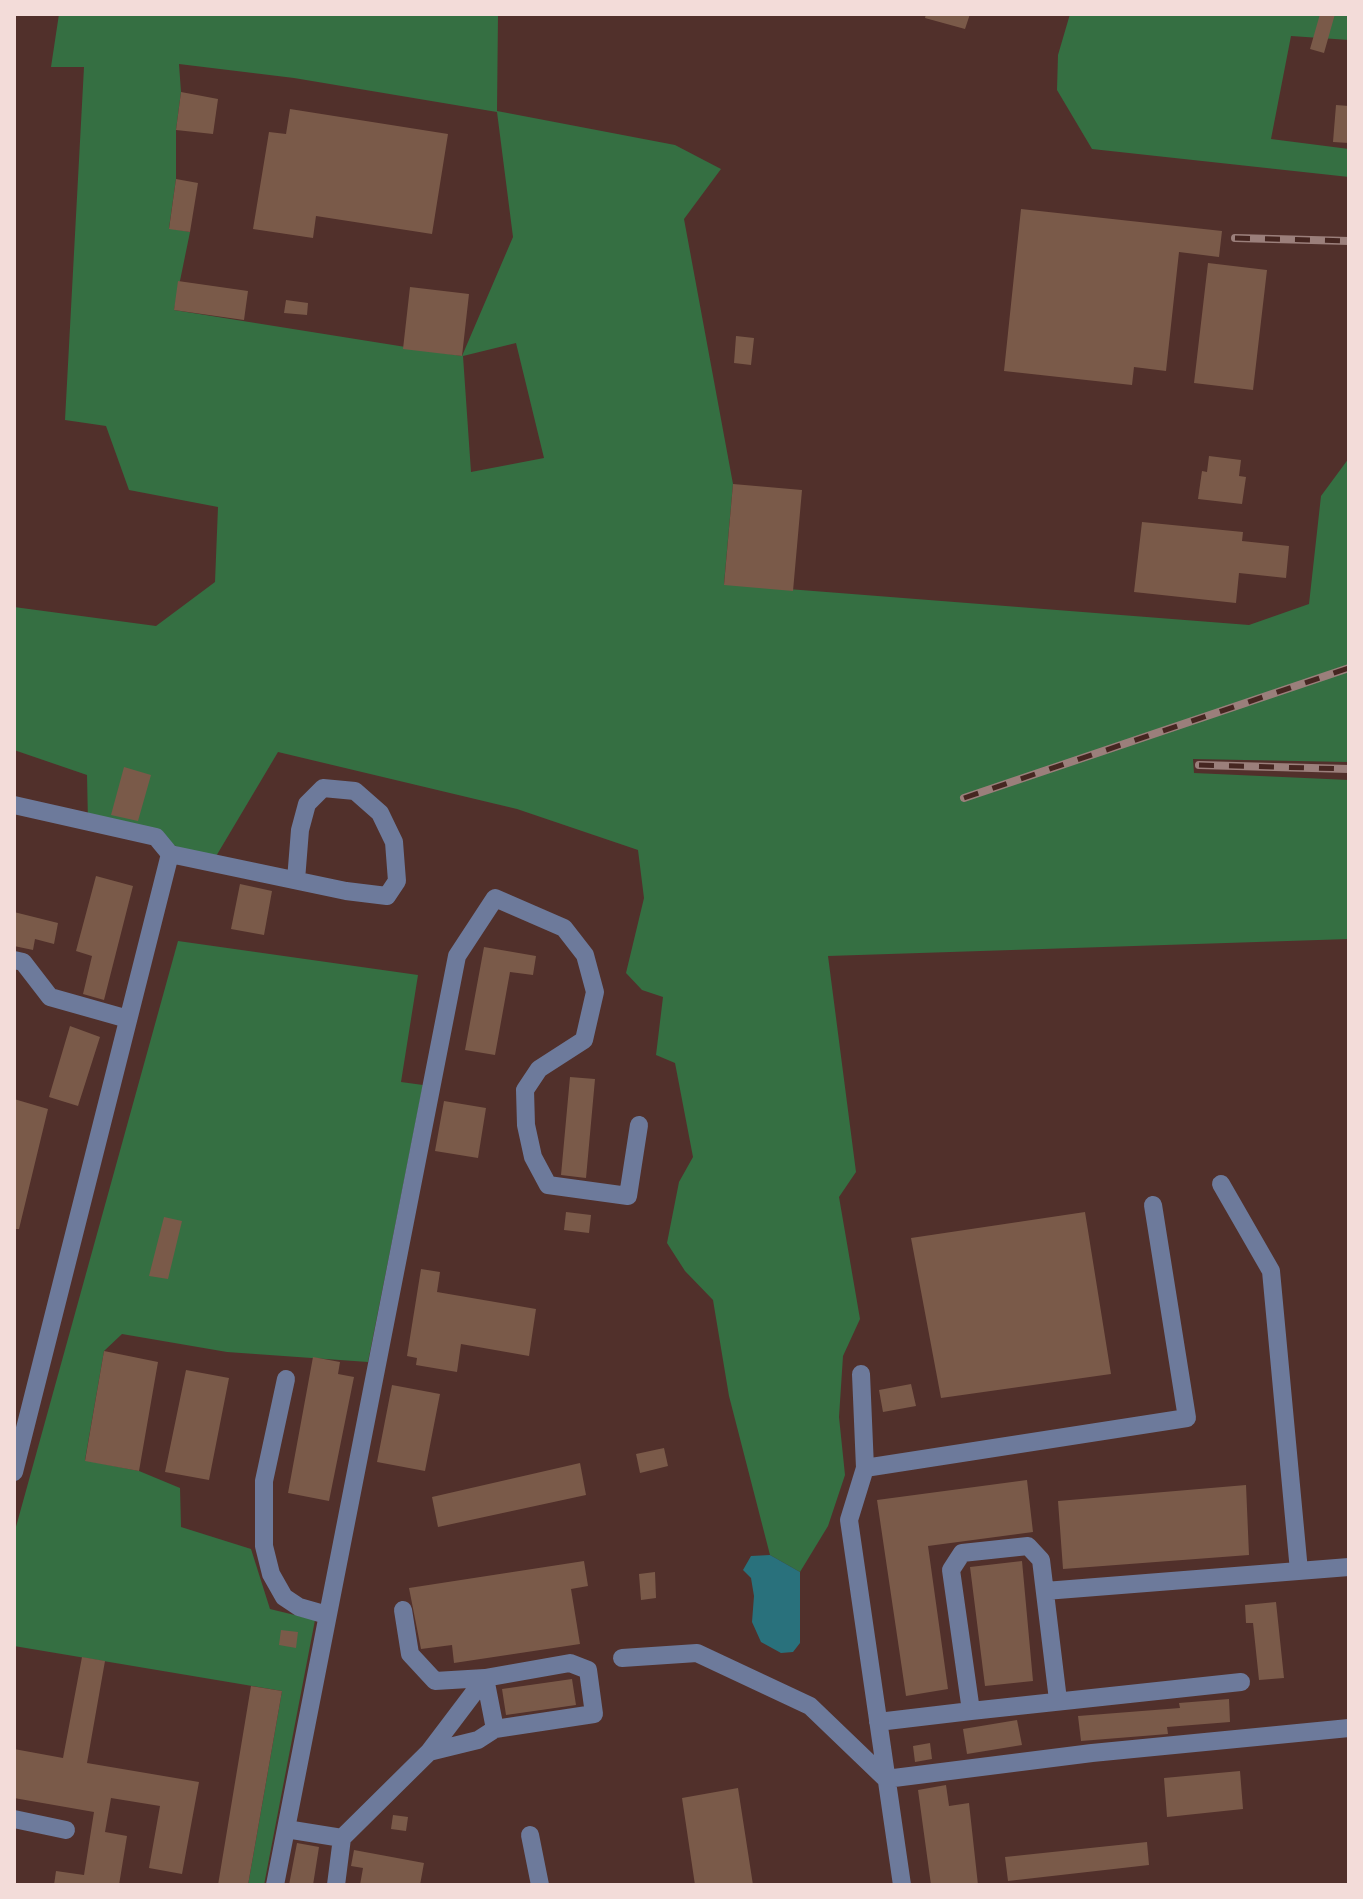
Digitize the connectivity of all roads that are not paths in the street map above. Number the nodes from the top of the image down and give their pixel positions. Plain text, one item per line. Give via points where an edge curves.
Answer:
1 (14, 805) edge
2 (170, 854) junction
3 (296, 880) junction
4 (14, 960) edge
5 (128, 1019) junction
6 (639, 1125) dead end
7 (1221, 1184) dead end
8 (1153, 1205) dead end
9 (861, 1374) dead end
10 (286, 1379) dead end
11 (865, 1468) junction
12 (14, 1472) edge
13 (1349, 1567) edge
14 (1299, 1571) junction
15 (1045, 1591) junction
16 (403, 1610) dead end
17 (327, 1615) junction
18 (622, 1658) dead end
19 (485, 1678) junction
20 (1241, 1682) dead end
21 (1058, 1700) junction
22 (971, 1711) junction
23 (878, 1722) junction
24 (1349, 1728) edge
25 (495, 1729) junction
26 (429, 1752) junction
27 (886, 1779) junction
28 (14, 1819) edge
29 (286, 1829) junction
30 (66, 1830) dead end
31 (530, 1835) dead end
32 (342, 1838) junction
33 (275, 1885) edge
34 (336, 1885) edge
35 (540, 1885) edge
36 (902, 1885) edge

1 - 2 street via 156,837
2 - 3 street
2 - 5 street
3 - 3 street via 307,804 323,788 355,791 380,813 394,842 397,881 387,896
4 - 5 street via 23,962 50,997
5 - 12 street
6 - 17 street via 628,1196 548,1185 533,1157 525,1090 539,1069 584,1040 595,992 585,955 564,928 495,898 457,956
7 - 14 street via 1271,1271
8 - 11 street via 1187,1418
9 - 11 street
10 - 17 street via 264,1481 264,1546 284,1597
11 - 23 street via 849,1520
13 - 14 street
14 - 15 street
15 - 21 street
15 - 22 street via 1041,1560 1028,1546 962,1553 951,1570
16 - 19 street via 410,1654 435,1681
17 - 29 street
18 - 27 street via 697,1653 810,1706
19 - 25 street
19 - 25 street via 570,1663 588,1670 594,1714
19 - 26 street
20 - 21 street
21 - 22 street
22 - 23 street
23 - 27 street
24 - 27 street
25 - 26 street via 478,1740
26 - 32 street
27 - 36 street
28 - 30 street
29 - 32 street
29 - 33 street
31 - 35 street
32 - 34 street

